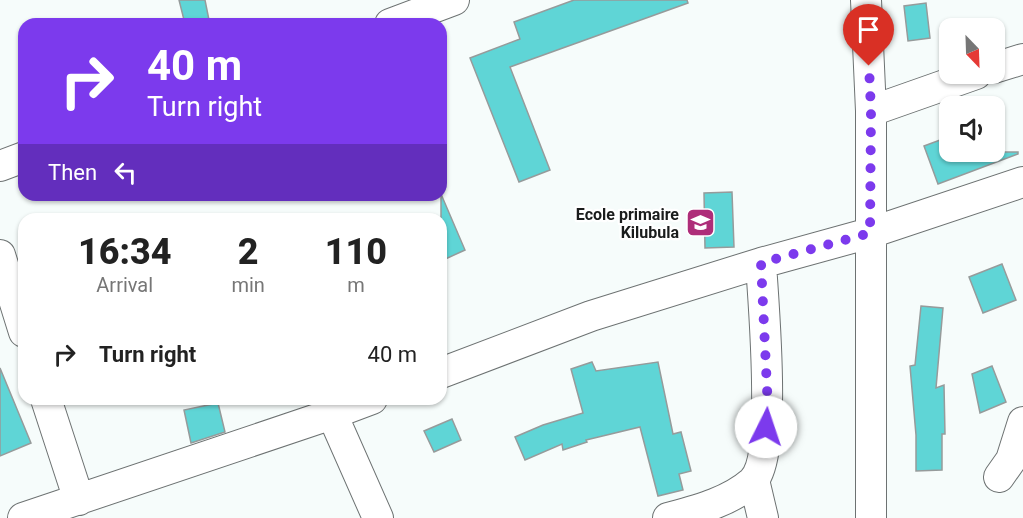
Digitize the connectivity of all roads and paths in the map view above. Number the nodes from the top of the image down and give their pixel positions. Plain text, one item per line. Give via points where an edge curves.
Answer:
1 (454, 0) edge
2 (866, 0) edge
3 (406, 18) edge
4 (1023, 59) edge
5 (1005, 65) edge
6 (948, 84) edge
7 (871, 111) junction
8 (18, 159) edge
9 (0, 166) edge
10 (1023, 182) edge
11 (870, 233) junction
12 (0, 255) edge
13 (761, 263) junction
14 (18, 313) edge
15 (447, 371) edge
16 (48, 405) edge
17 (356, 405) edge
18 (332, 414) junction
19 (1023, 422) edge
20 (999, 477) dead end
21 (754, 480) junction
22 (79, 500) junction
23 (23, 518) edge
24 (378, 518) edge
25 (668, 518) edge
26 (763, 518) edge
27 (871, 518) edge

1 - 3 street
2 - 7 street
4 - 5 street
6 - 7 street
7 - 11 street
8 - 9 street
10 - 11 street
11 - 13 street
11 - 27 street
12 - 14 street
13 - 15 street via 591,316
13 - 21 street via 768,409 761,461
16 - 22 street
17 - 18 street
18 - 22 street
18 - 24 street
19 - 20 street via 1011,460
21 - 25 street via 708,506
21 - 26 street
22 - 23 street

